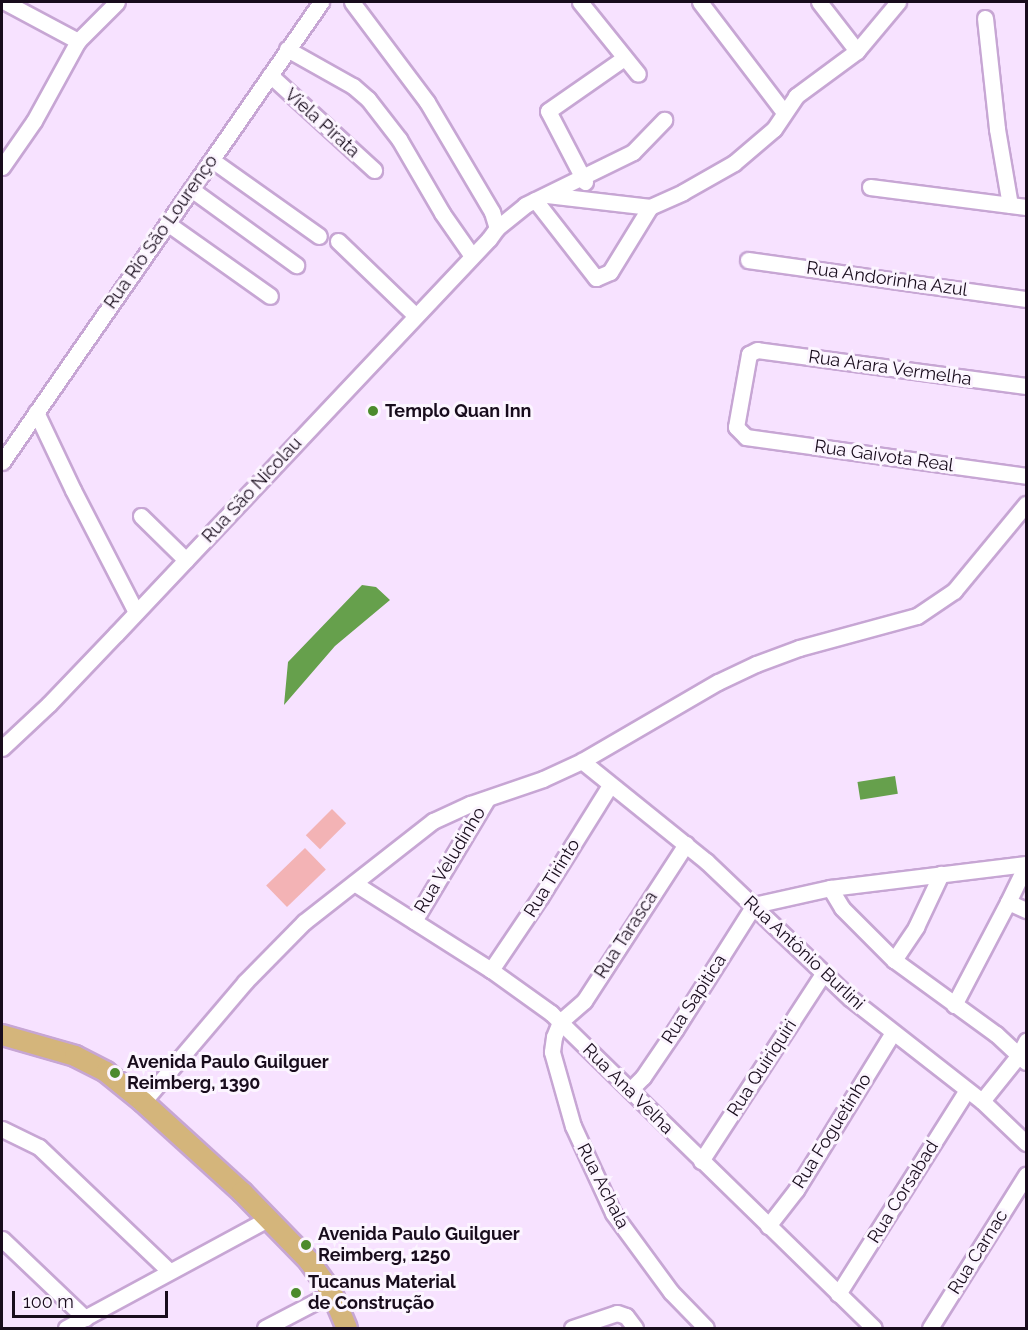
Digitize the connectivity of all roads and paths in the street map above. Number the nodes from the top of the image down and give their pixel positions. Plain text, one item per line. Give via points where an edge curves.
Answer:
1 (5, 2) edge
2 (117, 2) edge
3 (321, 2) edge
4 (352, 2) edge
5 (580, 2) edge
6 (700, 2) edge
7 (819, 2) edge
8 (898, 2) edge
9 (32, 8) edge
10 (985, 18) dead end
11 (78, 41) junction
12 (287, 49) junction
13 (857, 51) junction
14 (624, 58) junction
15 (638, 74) dead end
16 (270, 75) junction
17 (783, 111) junction
18 (664, 120) dead end
19 (212, 160) junction
20 (2, 167) edge
21 (374, 170) dead end
22 (583, 179) junction
23 (870, 187) dead end
24 (191, 189) junction
25 (541, 197) junction
26 (1010, 205) junction
27 (650, 207) junction
28 (1026, 207) edge
29 (167, 223) junction
30 (497, 228) junction
31 (319, 236) dead end
32 (338, 241) dead end
33 (472, 256) junction
34 (748, 260) dead end
35 (296, 264) dead end
36 (270, 296) dead end
37 (1026, 299) edge
38 (416, 316) junction
39 (1026, 386) edge
40 (36, 412) junction
41 (741, 435) joint
42 (2, 462) edge
43 (1026, 476) edge
44 (1026, 504) edge
45 (141, 516) dead end
46 (186, 560) junction
47 (136, 612) junction
48 (2, 748) edge
49 (582, 761) junction
50 (610, 785) junction
51 (487, 799) junction
52 (686, 844) junction
53 (1026, 865) edge
54 (941, 874) junction
55 (354, 883) junction
56 (830, 888) junction
57 (1008, 902) junction
58 (754, 905) junction
59 (1026, 910) edge
60 (414, 921) junction
61 (894, 960) junction
62 (491, 970) junction
63 (823, 974) junction
64 (954, 1005) junction
65 (560, 1022) junction
66 (892, 1034) junction
67 (2, 1035) edge
68 (1026, 1041) edge
69 (1023, 1058) edge
70 (630, 1090) junction
71 (967, 1090) junction
72 (982, 1101) junction
73 (143, 1102) junction
74 (2, 1129) edge
75 (1026, 1143) edge
76 (701, 1161) junction
77 (1026, 1175) edge
78 (268, 1219) junction
79 (768, 1226) junction
80 (2, 1239) edge
81 (169, 1271) junction
82 (332, 1293) junction
83 (837, 1293) junction
84 (85, 1318) junction
85 (66, 1329) edge
86 (265, 1329) edge
87 (347, 1329) edge
88 (572, 1329) edge
89 (635, 1329) edge
90 (706, 1329) edge
91 (874, 1329) edge
92 (930, 1329) edge

1 - 9 street
2 - 11 street
3 - 12 street, Rua Rio São Lourenço
4 - 30 street via 427,102
5 - 14 street
6 - 17 street
7 - 13 street
8 - 13 street
9 - 11 street
10 - 26 street
11 - 20 street via 34,122
12 - 16 street, Rua Rio São Lourenço
12 - 33 street via 353,86 368,99 399,139
13 - 17 street via 796,96
14 - 15 street
14 - 22 street via 548,111
16 - 19 street, Rua Rio São Lourenço
16 - 21 street, Viela Pirata
17 - 27 street via 774,129 734,164
18 - 22 street, Rua São Nicolau via 633,152
19 - 24 street, Rua Rio São Lourenço
19 - 31 street
22 - 25 street, Rua São Nicolau
23 - 26 street
24 - 29 street, Rua Rio São Lourenço
24 - 35 street
25 - 27 street
25 - 27 street via 596,278 610,272
25 - 30 street, Rua São Nicolau
26 - 28 street
29 - 36 street
29 - 40 street, Rua Rio São Lourenço
30 - 33 street, Rua São Nicolau
32 - 38 street
33 - 38 street, Rua São Nicolau
34 - 37 street, Rua Andorinha Azul
38 - 46 street, Rua São Nicolau
39 - 41 street, Rua Arara Vermelha via 754,350 749,354 736,426
40 - 42 street, Rua Rio São Lourenço
40 - 47 street
41 - 43 street, Rua Gaivota Real
44 - 49 street via 977,566 938,604 917,616 799,648 756,664
45 - 46 street
46 - 47 street, Rua São Nicolau
47 - 48 street, Rua São Nicolau
49 - 50 street, Rua Antônio Burlini
49 - 51 street
50 - 52 street, Rua Antônio Burlini
50 - 62 street, Rua Tirinto
51 - 55 street via 433,821
51 - 60 street, Rua Veludinho
52 - 58 street, Rua Antônio Burlini
52 - 65 street, Rua Tarasca via 584,1001
53 - 54 street
53 - 57 street
54 - 56 street
54 - 61 street via 916,927
55 - 60 street, Rua Ana Velha
55 - 73 street via 304,922 245,982
56 - 58 street
56 - 61 street via 842,908
57 - 59 street
57 - 64 street
58 - 63 street, Rua Antônio Burlini
58 - 70 street, Rua Sapitica via 663,1049
60 - 62 street, Rua Ana Velha
61 - 64 street
62 - 65 street, Rua Ana Velha
63 - 66 street, Rua Antônio Burlini
63 - 76 street, Rua Quiriquiri
64 - 69 street
65 - 70 street, Rua Ana Velha
65 - 90 street, Rua Achala via 552,1052 573,1126 613,1213 671,1292
66 - 71 street, Rua Antônio Burlini
66 - 79 street, Rua Foguetinho via 796,1190
67 - 73 main road via 75,1056 106,1072
68 - 69 street
69 - 72 street
70 - 76 street, Rua Ana Velha
71 - 72 street, Rua Antônio Burlini
71 - 83 street, Rua Corsabad
72 - 75 street, Rua Antônio Burlini
73 - 78 main road
74 - 81 street via 39,1147
76 - 79 street, Rua Ana Velha
77 - 92 street, Rua Carnac
78 - 81 street
78 - 82 main road via 309,1261
79 - 83 street, Rua Ana Velha
80 - 84 street
81 - 84 street
82 - 86 street
82 - 87 main road
83 - 91 street, Rua Ana Velha
84 - 85 street
88 - 89 street via 617,1313 626,1316

